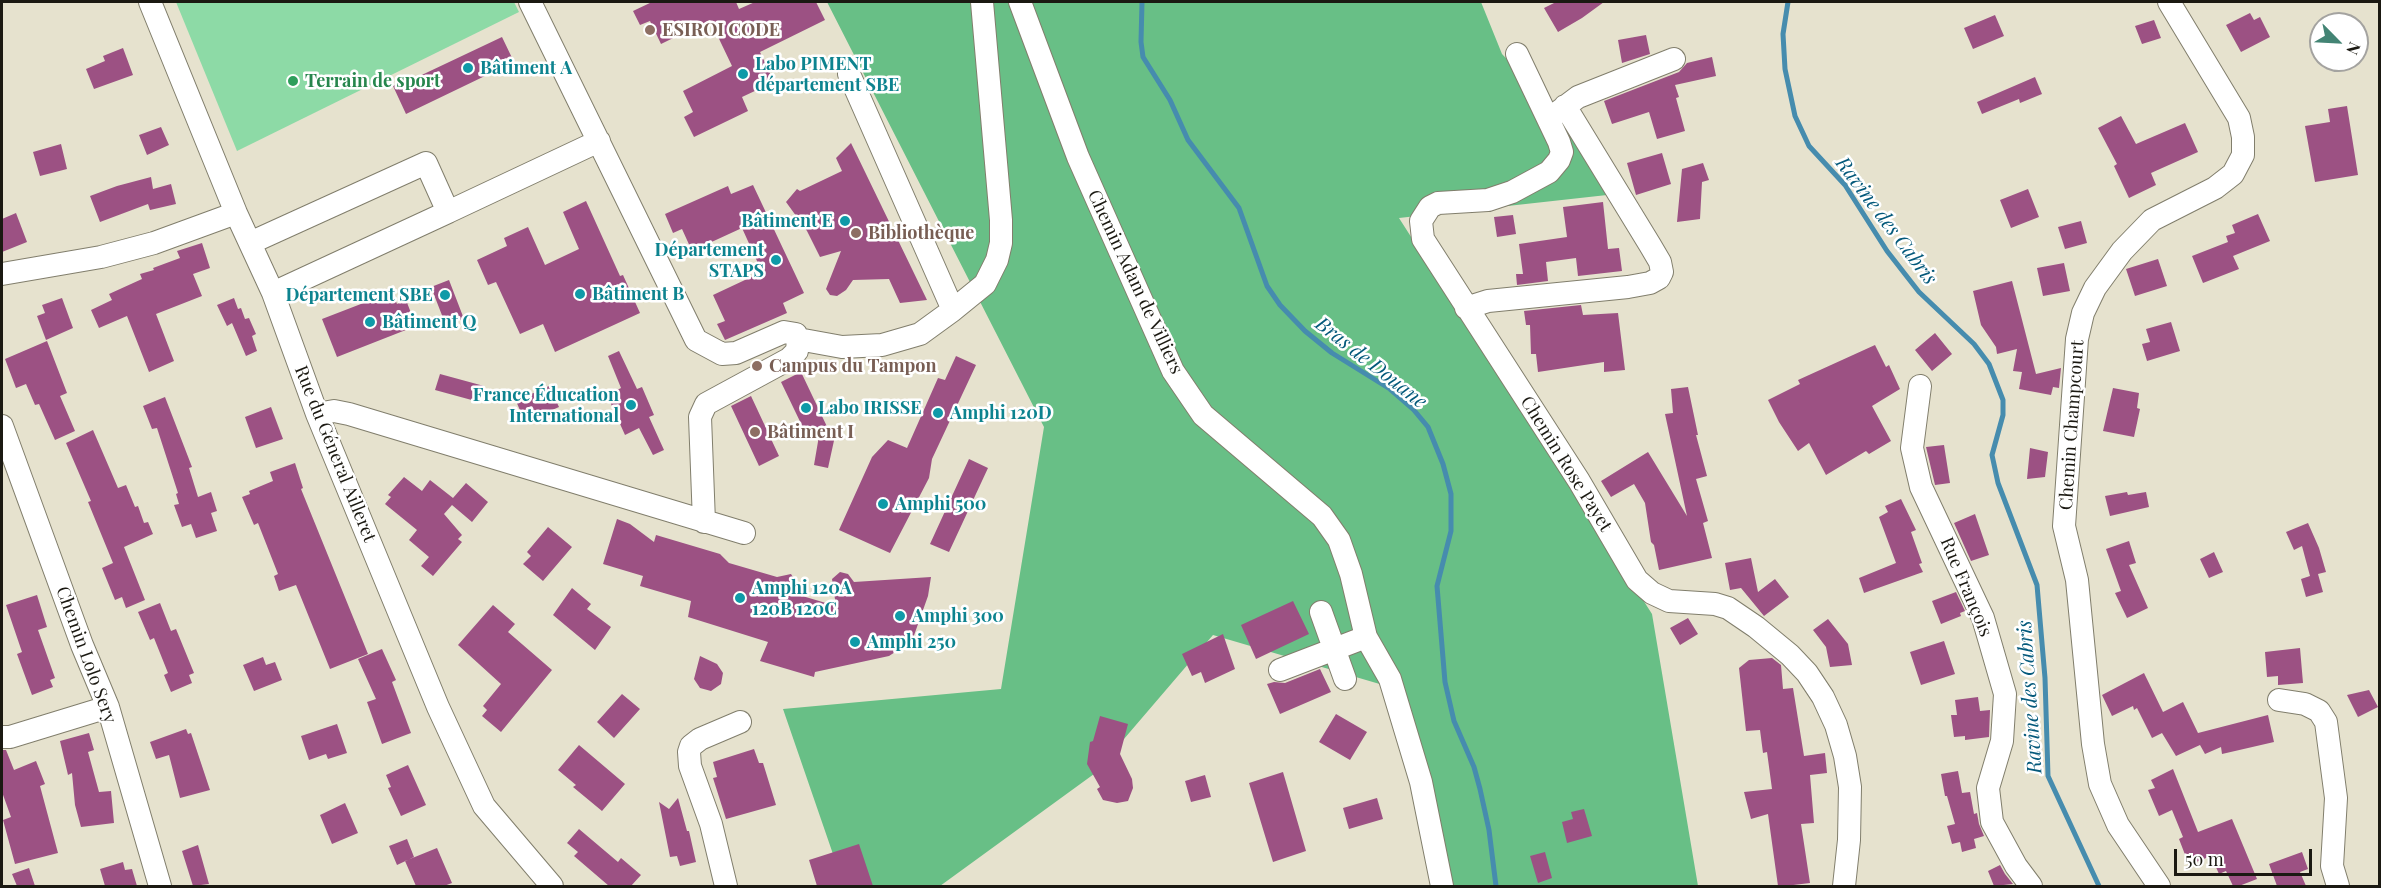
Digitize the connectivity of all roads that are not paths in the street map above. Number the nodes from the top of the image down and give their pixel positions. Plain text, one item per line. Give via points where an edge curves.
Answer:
1 (150, 2) edge
2 (530, 2) edge
3 (982, 2) edge
4 (1020, 2) edge
5 (2169, 2) edge
6 (1518, 54) dead end
7 (1674, 59) dead end
8 (849, 74) dead end
9 (1557, 113) junction
10 (599, 141) junction
11 (448, 212) junction
12 (237, 213) junction
13 (250, 243) junction
14 (2, 274) edge
15 (273, 293) junction
16 (1466, 308) junction
17 (953, 310) junction
18 (798, 339) junction
19 (1920, 386) dead end
20 (317, 414) junction
21 (2, 426) edge
22 (704, 522) junction
23 (744, 533) dead end
24 (1321, 612) dead end
25 (1366, 637) junction
26 (1334, 649) junction
27 (1280, 670) dead end
28 (1345, 679) dead end
29 (2279, 700) dead end
30 (108, 707) junction
31 (740, 722) dead end
32 (2, 737) edge
33 (160, 886) edge
34 (552, 886) edge
35 (726, 886) edge
36 (1442, 886) edge
37 (1844, 886) edge
38 (2031, 886) edge
39 (2159, 886) edge
40 (2338, 886) edge

1 - 12 street, Rue du Géneral Ailleret
2 - 10 street
3 - 17 street via 1001,243 985,284
4 - 25 street, Chemin Adam de Villiers via 1078,157 1173,371 1203,415 1322,516 1339,540
5 - 39 street, Chemin Champcourt via 2239,118 2243,155 2233,174 2215,188 2152,220 2122,251 2095,288 2077,339 2064,526 2077,580 2100,784 2118,825
6 - 9 street, Chemin Rose Payet
7 - 9 street via 1578,97
8 - 17 street
9 - 16 street, Chemin Rose Payet via 1562,152 1549,172 1488,200 1438,203 1424,213 1420,231 1423,239
9 - 16 street via 1650,245 1662,272 1650,283 1488,301
10 - 11 street
10 - 18 street via 696,340 722,354 736,353 784,332 796,334
11 - 13 street via 426,163
11 - 15 street
12 - 13 street, Rue du Géneral Ailleret
12 - 14 street via 101,257
13 - 15 street, Rue du Géneral Ailleret
15 - 20 street, Rue du Géneral Ailleret
16 - 37 street, Chemin Rose Payet via 1579,481 1637,580 1669,601 1728,608 1790,655 1823,697 1836,725 1850,787
17 - 18 street via 920,334 882,345 842,347
18 - 22 street via 797,351 789,359 706,404 700,417
19 - 38 street, Rue François via 1912,448 1921,486 1983,618 2005,694 2002,741 1988,788 1992,822
20 - 22 street via 349,414
20 - 34 street, Rue du Géneral Ailleret via 438,707 484,806
21 - 30 street, Chemin Lolo Sery
22 - 23 street
24 - 26 street
25 - 26 street
25 - 36 street, Chemin Adam de Villiers via 1390,679 1421,782
26 - 27 street
26 - 28 street
29 - 40 street via 2305,704 2319,711 2326,722 2337,798 2332,866
30 - 32 street
30 - 33 street, Chemin Lolo Sery
31 - 35 street via 700,739 689,752

